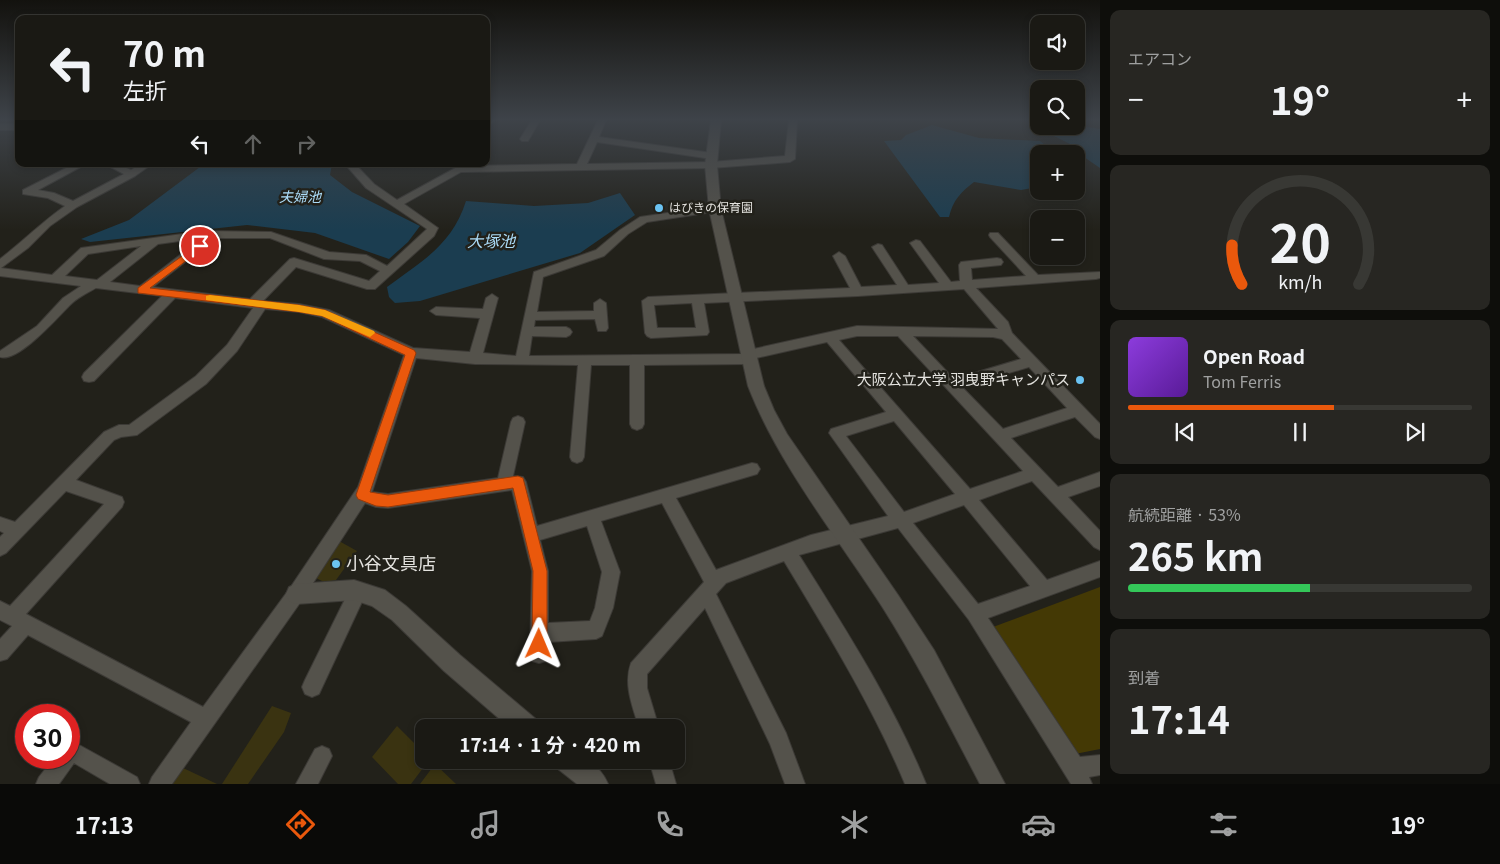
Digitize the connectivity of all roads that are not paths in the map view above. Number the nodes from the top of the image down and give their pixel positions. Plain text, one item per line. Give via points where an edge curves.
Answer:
1 (585, 157) edge
2 (692, 157) edge
3 (711, 157) edge
4 (790, 157) edge
5 (711, 160) junction
6 (490, 166) edge
7 (75, 167) edge
8 (117, 167) edge
9 (142, 167) edge
10 (353, 167) edge
11 (453, 167) edge
12 (581, 167) junction
13 (132, 174) junction
14 (397, 204) junction
15 (73, 205) junction
16 (715, 209) junction
17 (214, 234) junction
18 (994, 235) dead end
19 (156, 242) junction
20 (916, 243) dead end
21 (878, 247) dead end
22 (839, 256) dead end
23 (997, 262) dead end
24 (0, 264) edge
25 (389, 271) junction
26 (0, 272) edge
27 (1096, 275) dead end
28 (56, 278) junction
29 (1035, 279) junction
30 (97, 283) junction
31 (966, 284) junction
32 (948, 286) junction
33 (905, 289) junction
34 (141, 290) junction
35 (858, 292) junction
36 (172, 294) junction
37 (492, 298) dead end
38 (736, 298) junction
39 (697, 300) junction
40 (257, 304) junction
41 (436, 311) dead end
42 (488, 314) junction
43 (530, 316) junction
44 (602, 328) dead end
45 (526, 331) junction
46 (566, 332) dead end
47 (901, 332) junction
48 (1006, 335) junction
49 (830, 338) junction
50 (411, 353) junction
51 (5, 354) dead end
52 (750, 357) junction
53 (475, 359) junction
54 (637, 360) junction
55 (521, 361) junction
56 (585, 362) junction
57 (1032, 362) junction
58 (89, 377) dead end
59 (951, 385) junction
60 (1078, 410) junction
61 (897, 414) junction
62 (518, 422) dead end
63 (637, 424) dead end
64 (1100, 433) edge
65 (1000, 436) junction
66 (577, 457) dead end
67 (752, 469) dead end
68 (1036, 473) junction
69 (1100, 479) edge
70 (64, 483) junction
71 (504, 484) junction
72 (362, 495) junction
73 (666, 495) junction
74 (1056, 495) junction
75 (967, 496) junction
76 (592, 517) junction
77 (901, 520) junction
78 (0, 524) edge
79 (18, 530) junction
80 (845, 534) junction
81 (531, 536) junction
82 (1100, 542) edge
83 (0, 548) edge
84 (788, 552) junction
85 (1100, 569) edge
86 (710, 588) junction
87 (1045, 590) junction
88 (358, 591) junction
89 (296, 594) junction
90 (975, 614) junction
91 (13, 617) edge
92 (539, 633) junction
93 (0, 652) edge
94 (539, 654) dead end
95 (312, 687) dead end
96 (518, 719) edge
97 (646, 719) edge
98 (205, 720) junction
99 (80, 755) edge
100 (322, 756) dead end
101 (1100, 765) edge
102 (58, 769) edge
103 (578, 769) edge
104 (661, 769) edge
105 (1078, 776) edge
106 (46, 784) edge
107 (130, 784) edge
108 (159, 784) edge
109 (306, 784) edge
110 (596, 784) edge
111 (666, 784) edge
112 (795, 784) edge
113 (916, 784) edge
114 (993, 784) edge

1 - 12 street
2 - 5 street
3 - 5 street
4 - 5 street
5 - 12 street
5 - 16 street
6 - 12 street
7 - 15 street via 27,192 50,195
8 - 13 street
9 - 13 street
10 - 14 street via 370,186
11 - 14 street
13 - 15 street
14 - 25 street via 433,228
15 - 24 street
16 - 38 street
16 - 43 street via 644,219 600,253 538,275
17 - 19 street
17 - 25 street via 270,235 328,256 362,258
17 - 34 street
18 - 29 street
19 - 28 street via 85,251
19 - 30 street
20 - 32 street
21 - 33 street
22 - 35 street
23 - 31 street via 965,266
25 - 40 street via 371,286 294,262
26 - 28 street
27 - 29 street
28 - 30 street
29 - 31 street
30 - 34 street
30 - 51 street via 67,301 41,329
31 - 32 street
31 - 48 street via 1004,325
32 - 33 street
33 - 35 street
34 - 36 street
35 - 38 street
36 - 40 street
36 - 58 street
37 - 42 street
38 - 39 street
38 - 52 street
39 - 39 street via 648,302 651,333 703,332
40 - 50 street via 325,313
40 - 70 street via 232,348 201,380 132,430 109,436
41 - 42 street
42 - 53 street
43 - 44 street via 600,309
43 - 45 street
45 - 46 street
45 - 55 street
47 - 48 street via 993,332
47 - 49 street via 857,331
47 - 59 street
48 - 57 street
49 - 52 street
49 - 61 street
50 - 53 street
50 - 72 street
52 - 54 street
52 - 80 street via 756,386 781,439
53 - 55 street
54 - 56 street
54 - 63 street
55 - 56 street
56 - 66 street
57 - 59 street
57 - 60 street
59 - 65 street
60 - 64 street
60 - 65 street
61 - 75 street
61 - 77 street via 836,433
62 - 71 street
65 - 68 street
67 - 73 street
68 - 74 street
68 - 75 street
69 - 74 street
70 - 79 street
70 - 91 street via 116,502
71 - 72 street via 388,501
71 - 81 street via 518,482
72 - 89 street
73 - 76 street
73 - 86 street
74 - 82 street
75 - 77 street
75 - 87 street
76 - 81 street
76 - 92 street via 612,572 596,630
77 - 80 street
77 - 90 street
78 - 79 street
79 - 83 street
80 - 84 street
80 - 114 street via 926,658
81 - 92 street via 540,571
84 - 86 street via 720,578
84 - 113 street via 866,680 894,731
85 - 87 street
86 - 97 street via 638,670 636,688
86 - 112 street via 779,740
87 - 90 street
88 - 89 street
88 - 95 street
88 - 96 street via 378,598 398,613
89 - 98 street
90 - 105 street
91 - 93 street
91 - 98 street
92 - 94 street
98 - 108 street
99 - 107 street
100 - 109 street
101 - 105 street
102 - 106 street
103 - 110 street
104 - 111 street

